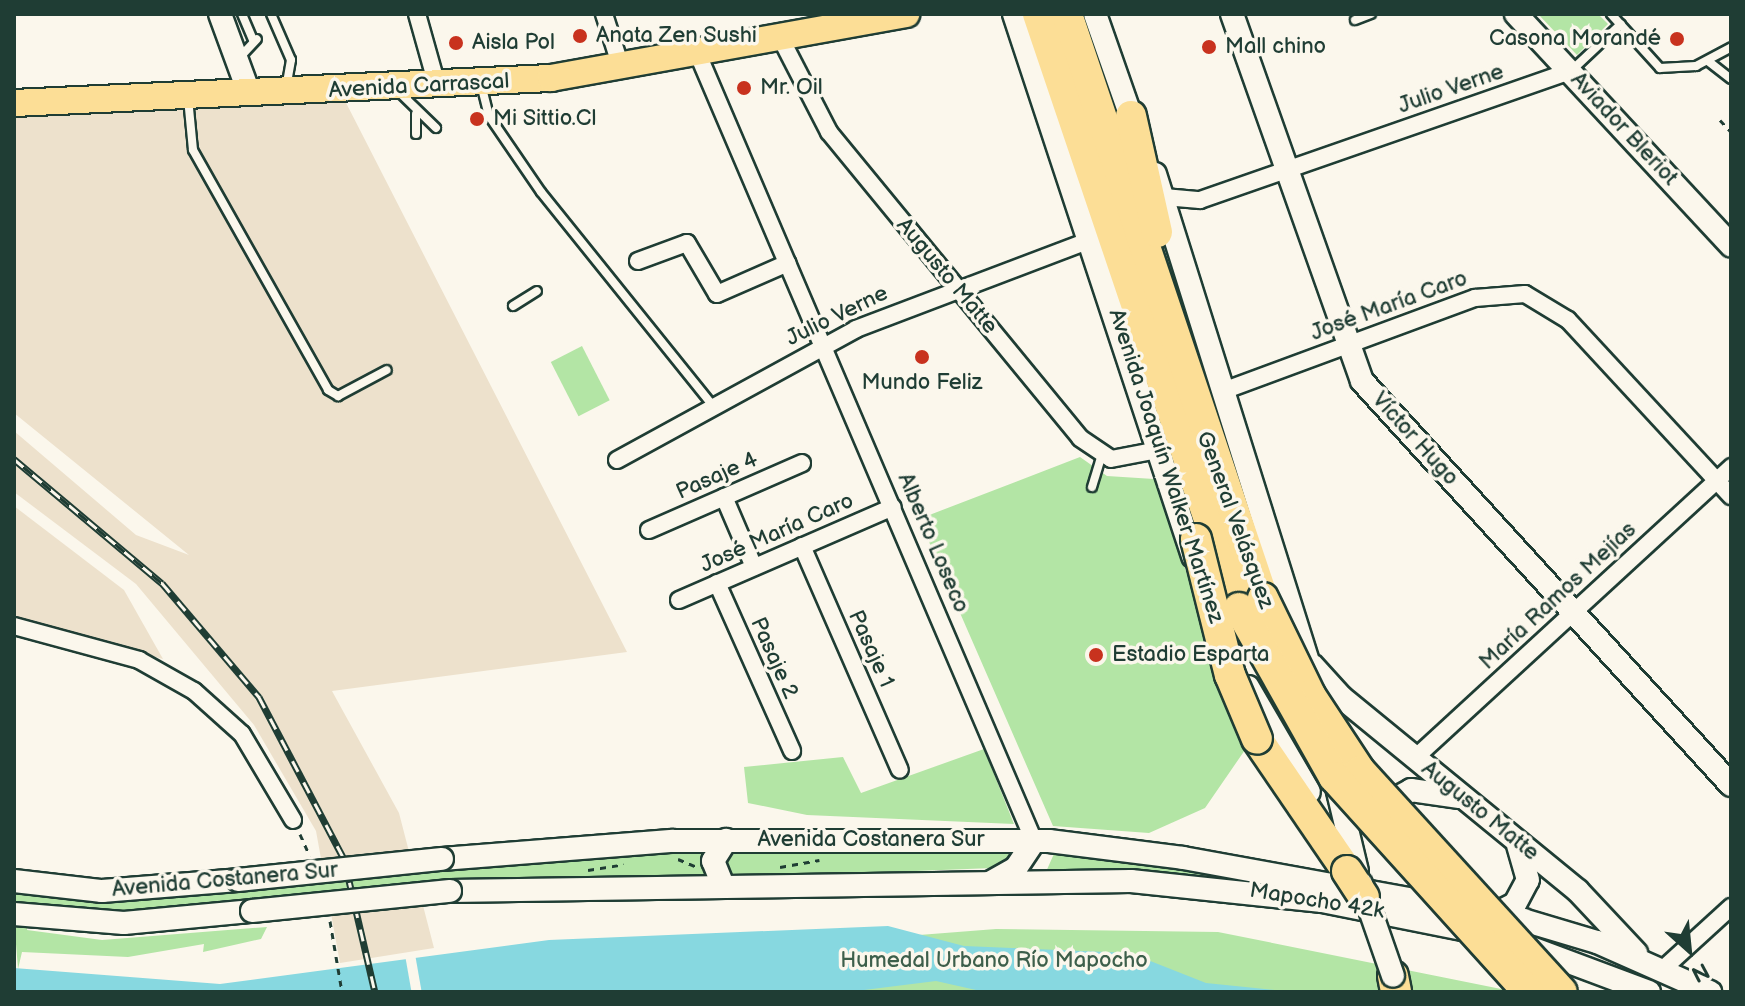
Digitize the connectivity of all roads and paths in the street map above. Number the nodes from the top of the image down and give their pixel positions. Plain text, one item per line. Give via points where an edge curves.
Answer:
1 (220, 14) edge
2 (242, 14) edge
3 (271, 14) edge
4 (417, 14) edge
5 (604, 14) edge
6 (845, 14) edge
7 (906, 14) edge
8 (1014, 14) edge
9 (1038, 14) edge
10 (1067, 14) edge
11 (1095, 14) edge
12 (1232, 14) edge
13 (1371, 14) edge
14 (1516, 14) edge
15 (1611, 14) edge
16 (1355, 20) dead end
17 (1621, 24) junction
18 (797, 27) edge
19 (1731, 47) edge
20 (697, 52) junction
21 (238, 60) junction
22 (1708, 61) junction
23 (621, 67) junction
24 (1571, 71) junction
25 (1731, 79) edge
26 (481, 83) junction
27 (285, 92) junction
28 (249, 93) junction
29 (188, 96) junction
30 (424, 98) junction
31 (14, 103) edge
32 (1131, 116) junction
33 (1720, 120) dead end
34 (436, 128) dead end
35 (1731, 132) edge
36 (416, 134) dead end
37 (1285, 170) junction
38 (1164, 197) junction
39 (1090, 240) junction
40 (1731, 245) edge
41 (638, 261) dead end
42 (788, 263) junction
43 (957, 287) junction
44 (537, 291) dead end
45 (513, 306) dead end
46 (1347, 345) junction
47 (824, 346) junction
48 (387, 370) dead end
49 (1223, 391) junction
50 (1167, 395) junction
51 (713, 406) junction
52 (1205, 441) junction
53 (1158, 450) junction
54 (1102, 455) junction
55 (617, 460) dead end
56 (802, 463) dead end
57 (1731, 467) edge
58 (1717, 480) junction
59 (1092, 487) dead end
60 (1731, 496) edge
61 (724, 497) junction
62 (893, 507) junction
63 (649, 530) dead end
64 (802, 546) junction
65 (754, 567) junction
66 (717, 583) junction
67 (679, 600) dead end
68 (1251, 603) junction
69 (1573, 611) junction
70 (14, 626) edge
71 (1310, 662) junction
72 (792, 751) dead end
73 (1415, 758) junction
74 (900, 770) dead end
75 (1731, 785) edge
76 (1470, 803) junction
77 (293, 820) dead end
78 (1512, 837) junction
79 (726, 840) junction
80 (1034, 841) junction
81 (672, 857) dead end
82 (833, 857) dead end
83 (634, 861) dead end
84 (580, 870) dead end
85 (767, 870) dead end
86 (1356, 876) junction
87 (718, 878) junction
88 (14, 881) edge
89 (990, 882) junction
90 (1731, 907) edge
91 (14, 914) edge
92 (1495, 914) junction
93 (336, 961) dead end
94 (1655, 966) junction
95 (1396, 987) edge
96 (342, 992) edge
97 (1528, 992) edge
98 (1562, 992) edge
99 (1649, 992) edge
100 (1710, 992) edge

1 - 21 main road
2 - 21 lane via 255,39
3 - 27 lane via 273,32 291,60
4 - 30 street
5 - 23 street
6 - 18 main road, Avenida Carrascal
7 - 18 main road, Avenida Carrascal
8 - 39 main road, Avenida Joaquín Walker Martínez
9 - 50 highway, General Velásquez
10 - 52 highway, General Velásquez
11 - 32 main road, Avenida Joaquín Walker Martínez
12 - 37 main road, Víctor Hugo
13 - 16 lane
14 - 24 main road, Aviador Bleriot
15 - 17 lane
17 - 22 lane via 1660,68
17 - 24 lane
18 - 20 main road, Avenida Carrascal
18 - 43 street, Augusto Matte via 829,132
19 - 22 lane
20 - 23 main road, Avenida Carrascal
20 - 42 street, Alberto Loseco
21 - 28 main road
22 - 25 lane
23 - 26 main road, Avenida Carrascal
24 - 37 street, Julio Verne
24 - 40 main road, Aviador Bleriot
26 - 30 main road, Avenida Carrascal
26 - 51 lane via 489,116 541,192
27 - 28 main road, Avenida Carrascal
27 - 30 main road, Avenida Carrascal via 395,87
28 - 29 main road, Avenida Carrascal
29 - 31 main road, Avenida Carrascal
29 - 48 lane via 196,158 328,390 338,396
30 - 34 lane
30 - 36 lane
32 - 38 main road, Avenida Joaquín Walker Martínez
32 - 52 highway
33 - 35 path
37 - 38 street, Julio Verne via 1192,202
37 - 46 main road, Víctor Hugo
38 - 49 main road, Avenida Joaquín Walker Martínez
39 - 43 street, Julio Verne
39 - 53 main road, Avenida Joaquín Walker Martínez
41 - 42 street via 687,243 717,294
42 - 47 street, Alberto Loseco
43 - 47 street, Julio Verne
43 - 54 street, Augusto Matte
44 - 45 lane
46 - 49 street, José María Caro
46 - 58 street, José María Caro via 1487,294 1538,299 1568,320
46 - 69 main road, Víctor Hugo via 1367,386
47 - 51 street, Julio Verne
47 - 62 street, Alberto Loseco
49 - 71 main road, Avenida Joaquín Walker Martínez
50 - 68 highway, General Velásquez
50 - 86 highway, bridge via 1230,675 1257,739
51 - 55 street, Julio Verne
52 - 68 highway, General Velásquez
53 - 54 street via 1124,459
53 - 86 main road, Avenida Joaquín Walker Martínez via 1227,648
54 - 59 lane
56 - 61 street, Pasaje 4
57 - 58 street, María Ramos Mejías
58 - 60 street, José María Caro
58 - 69 street, María Ramos Mejías
61 - 63 street, Pasaje 4
61 - 65 street
62 - 64 street, José María Caro
62 - 80 street, Alberto Loseco
64 - 65 street, José María Caro
64 - 74 street, Pasaje 1
65 - 66 street, José María Caro
66 - 67 street, José María Caro
66 - 72 street, Pasaje 2
68 - 97 highway, General Velásquez, bridge via 1334,777
68 - 98 highway, General Velásquez, bridge via 1360,771
69 - 73 street, María Ramos Mejías
69 - 75 main road, Víctor Hugo
70 - 77 street via 139,660 194,691 242,734
71 - 73 main road, Augusto Matte
71 - 86 main road, Avenida Joaquín Walker Martínez
73 - 76 main road, Augusto Matte
76 - 78 main road, Augusto Matte
76 - 86 main road via 1431,790 1391,798 1369,818
78 - 92 main road via 1527,860 1528,880 1515,904
78 - 94 main road, Augusto Matte via 1593,904
79 - 80 main road, Avenida Costanera Sur
79 - 87 main road
79 - 88 main road, Avenida Costanera Sur, bridge via 442,859 102,891
80 - 89 main road via 1016,868
80 - 92 main road, Avenida Costanera Sur via 1183,858
81 - 87 path
82 - 85 path
83 - 84 path
86 - 95 main road, Avenida Joaquín Walker Martínez, bridge
87 - 89 main road, Avenida Costanera Sur
87 - 91 main road, Avenida Costanera Sur, bridge via 450,891 124,923
89 - 99 main road, Avenida Costanera Sur via 1131,881 1322,901 1494,936
90 - 94 street
92 - 94 main road, Avenida Costanera Sur
93 - 96 path
94 - 100 main road, Avenida Costanera Sur

